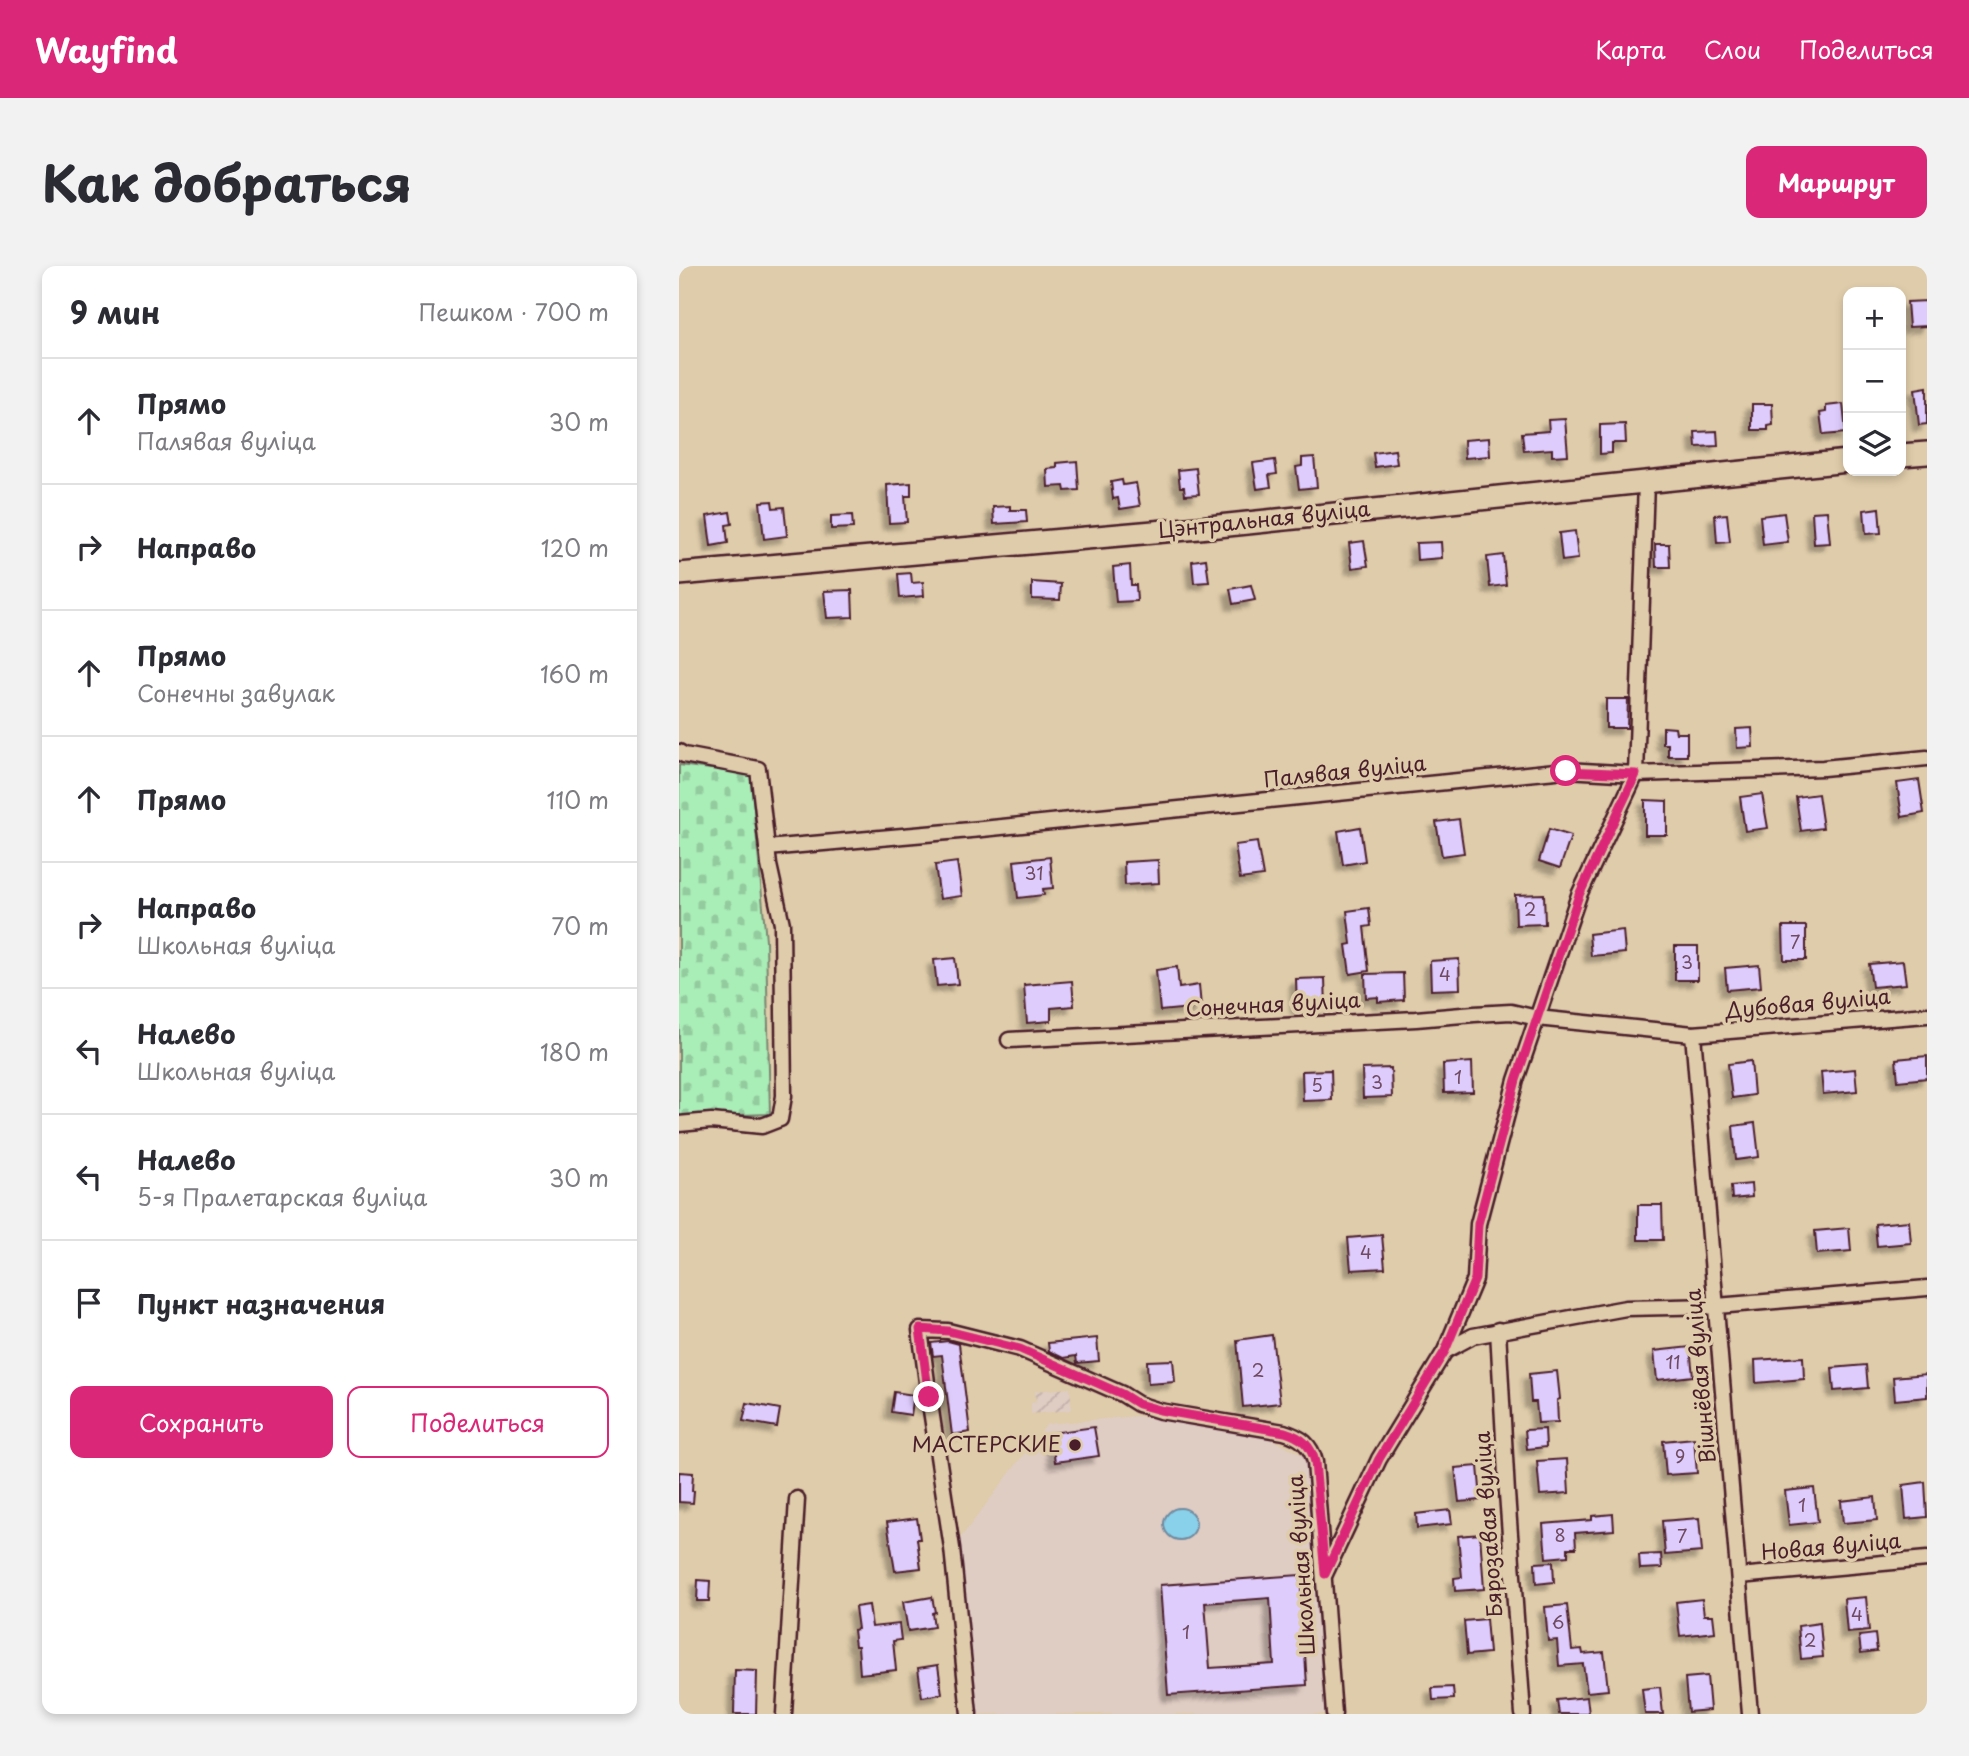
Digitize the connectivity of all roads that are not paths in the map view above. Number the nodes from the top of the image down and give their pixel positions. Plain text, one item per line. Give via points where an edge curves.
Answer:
1 (1927, 453) edge
2 (1906, 455) edge
3 (1843, 462) edge
4 (1646, 482) junction
5 (679, 573) edge
6 (679, 752) edge
7 (1927, 758) edge
8 (1636, 774) junction
9 (767, 848) junction
10 (1927, 1015) edge
11 (1537, 1017) junction
12 (1693, 1034) junction
13 (1009, 1040) dead end
14 (679, 1124) edge
15 (1927, 1289) edge
16 (1717, 1306) junction
17 (1498, 1330) junction
18 (1445, 1351) junction
19 (797, 1499) dead end
20 (1927, 1559) edge
21 (1325, 1574) junction
22 (1739, 1576) junction
23 (784, 1714) edge
24 (969, 1714) edge
25 (1334, 1714) edge
26 (1523, 1714) edge
27 (1751, 1714) edge

1 - 2 street
3 - 4 street, Цэнтральная вуліца
4 - 5 street, Цэнтральная вуліца via 1042,543
4 - 8 street
6 - 9 street via 758,769
7 - 8 street, Палявая вуліца via 1823,768
8 - 9 street, Палявая вуліца via 1566,771
8 - 11 street via 1579,895
9 - 14 street via 782,923 784,1096 779,1119 762,1126 711,1121
10 - 12 street, Дубовая вуліца
11 - 12 street, Дубовая вуліца
11 - 13 street, Сонечная вуліца via 1511,1012
11 - 18 street via 1478,1224 1475,1279
12 - 16 street, Вішнёвая вуліца
15 - 16 street
16 - 17 street via 1626,1308
16 - 22 street, Вішнёвая вуліца
17 - 18 street via 1473,1336
17 - 26 street, Бярозавая вуліца
18 - 21 street via 1379,1459
19 - 23 street
20 - 22 street, Новая вуліца
21 - 24 street, Школьная вуліца via 1315,1462 1312,1451 1296,1435 1138,1404 1020,1349 948,1331 920,1329 952,1548
21 - 25 street, Школьная вуліца
22 - 27 street, Вішнёвая вуліца

